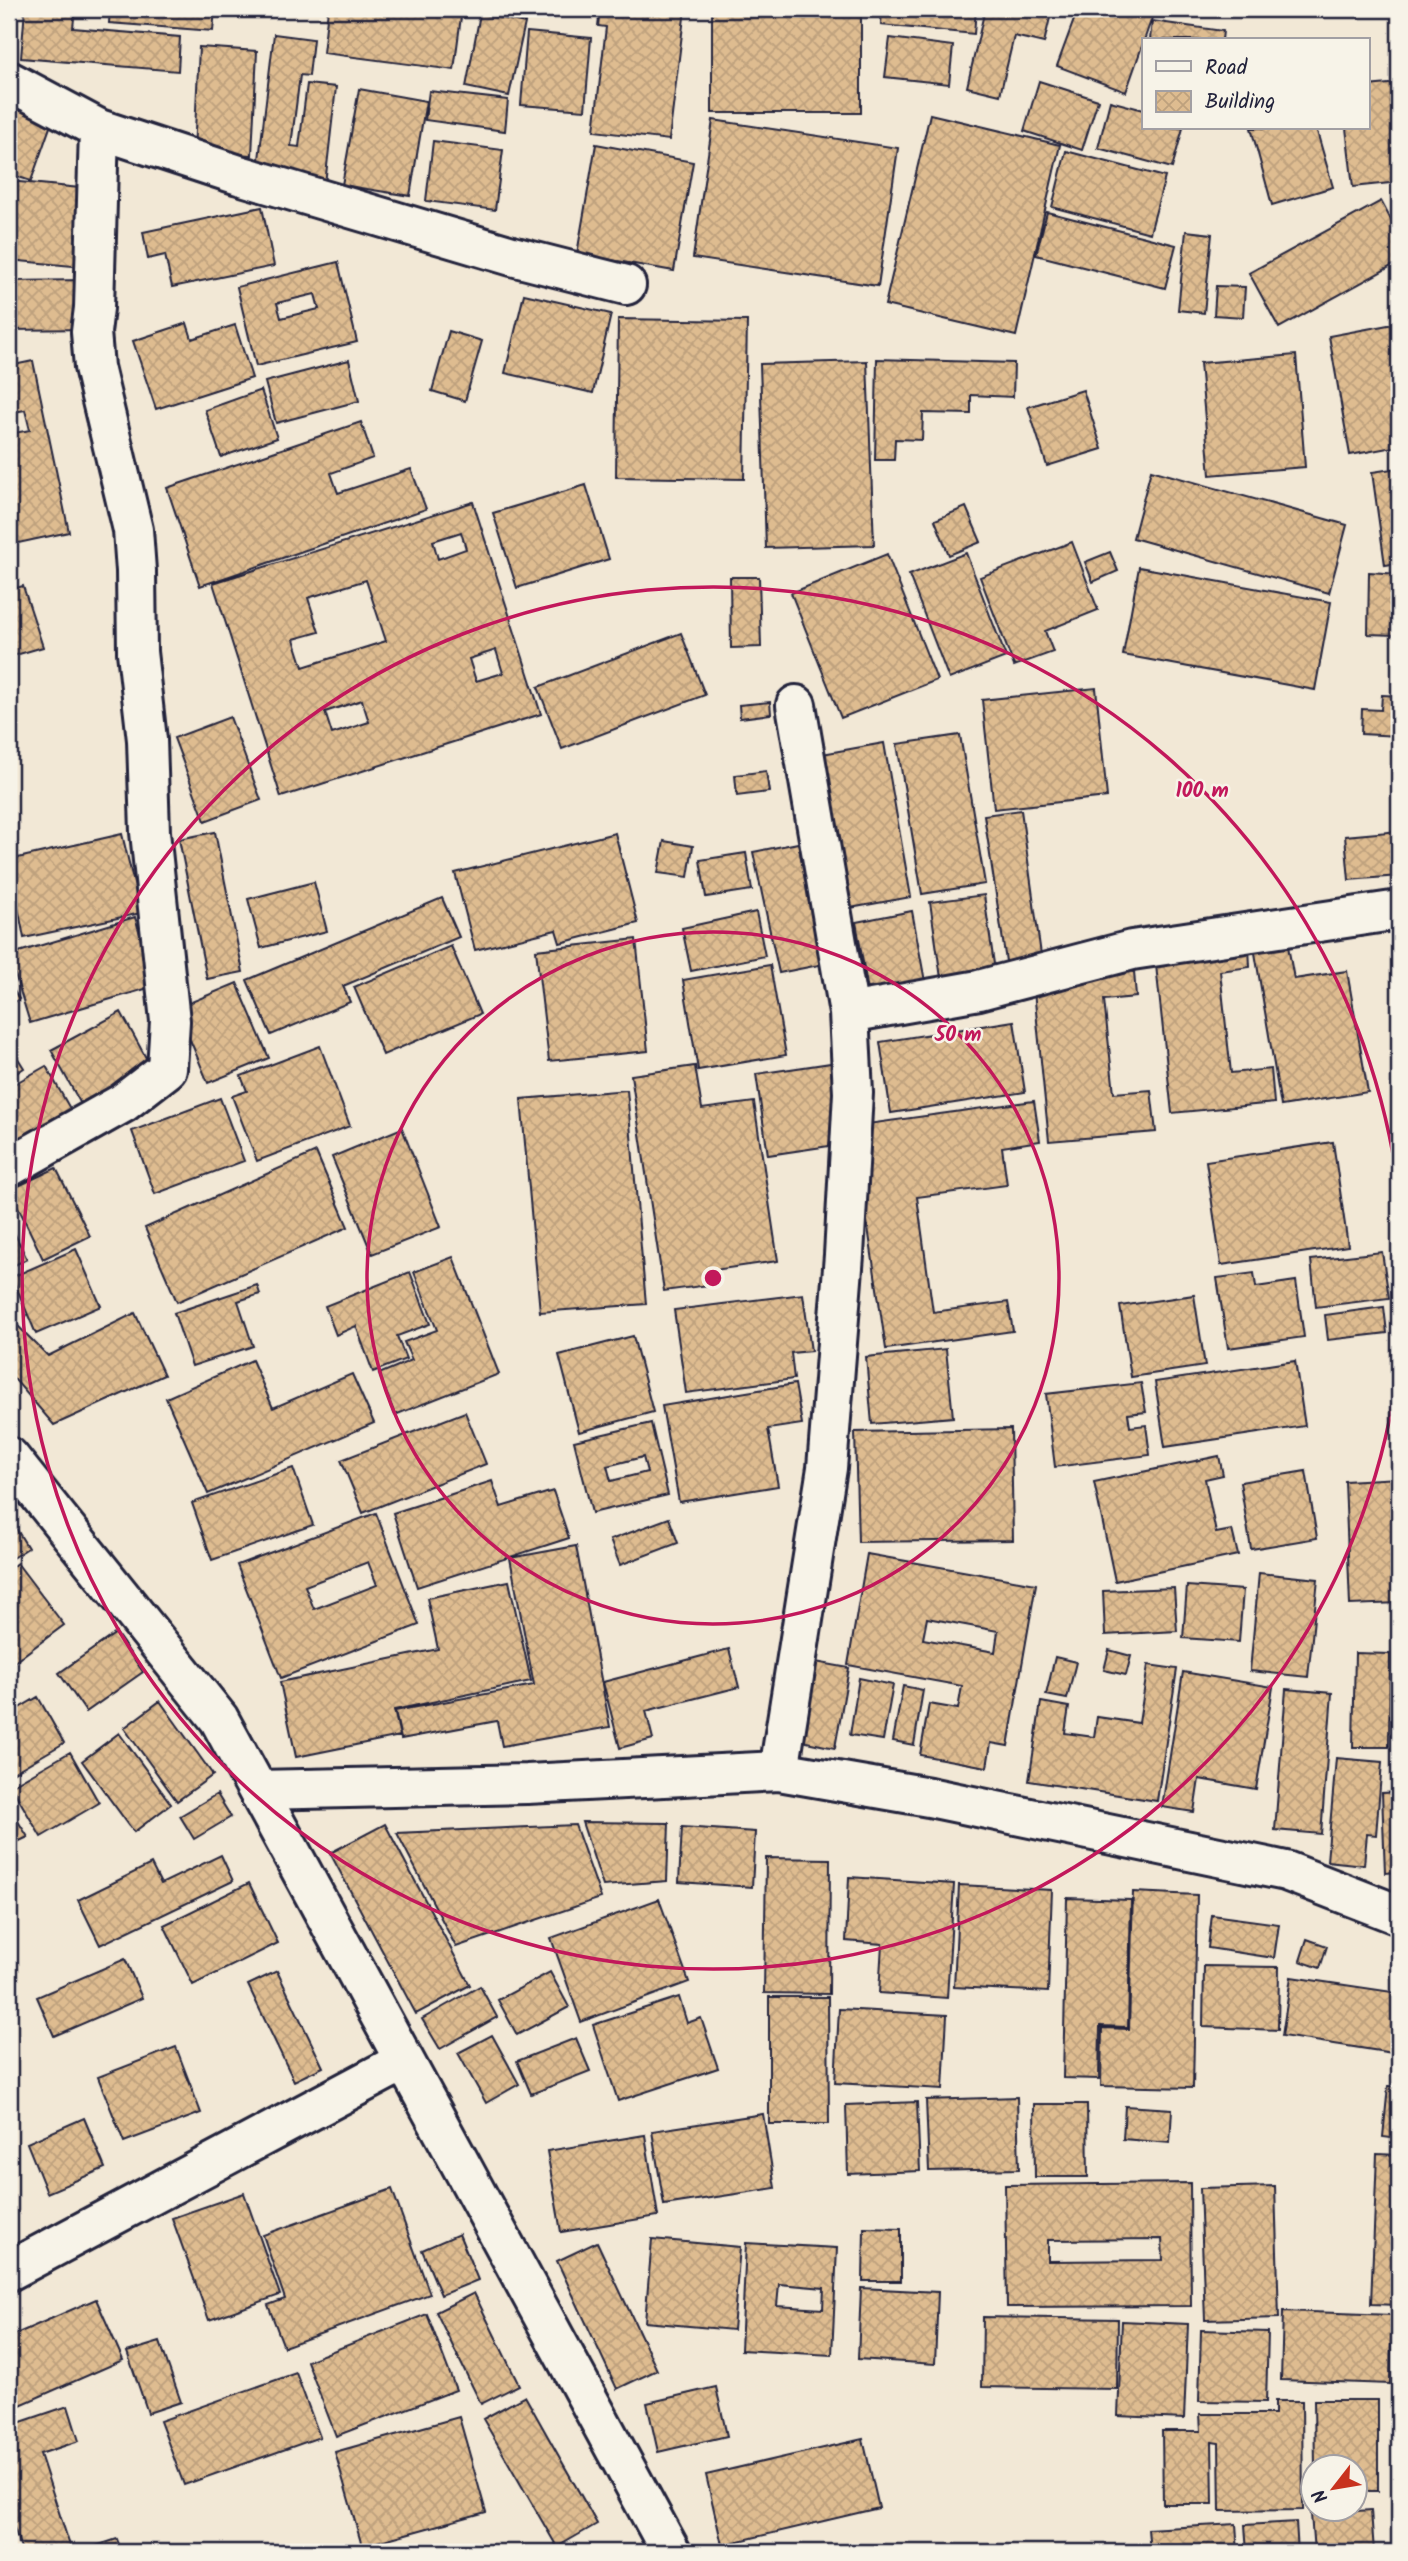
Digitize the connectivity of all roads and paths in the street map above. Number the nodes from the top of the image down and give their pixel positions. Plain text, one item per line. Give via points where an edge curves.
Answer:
1 (9, 81) edge
2 (99, 129) junction
3 (626, 285) dead end
4 (796, 705) dead end
5 (1399, 910) edge
6 (849, 1013) junction
7 (9, 1167) edge
8 (9, 1457) edge
9 (779, 1771) junction
10 (258, 1790) junction
11 (1399, 1915) edge
12 (404, 2061) junction
13 (9, 2272) edge
14 (671, 2552) edge

1 - 2 street
2 - 3 street via 418,230
2 - 7 street via 91,332 94,367 133,530 150,832 170,1021 167,1069 122,1103
4 - 6 street
5 - 6 street via 1132,950 979,990
6 - 9 street via 853,1093 827,1468
8 - 10 street via 219,1719
9 - 10 street via 527,1784
9 - 11 street via 929,1797 1286,1871
10 - 12 street
12 - 13 street
12 - 14 street

